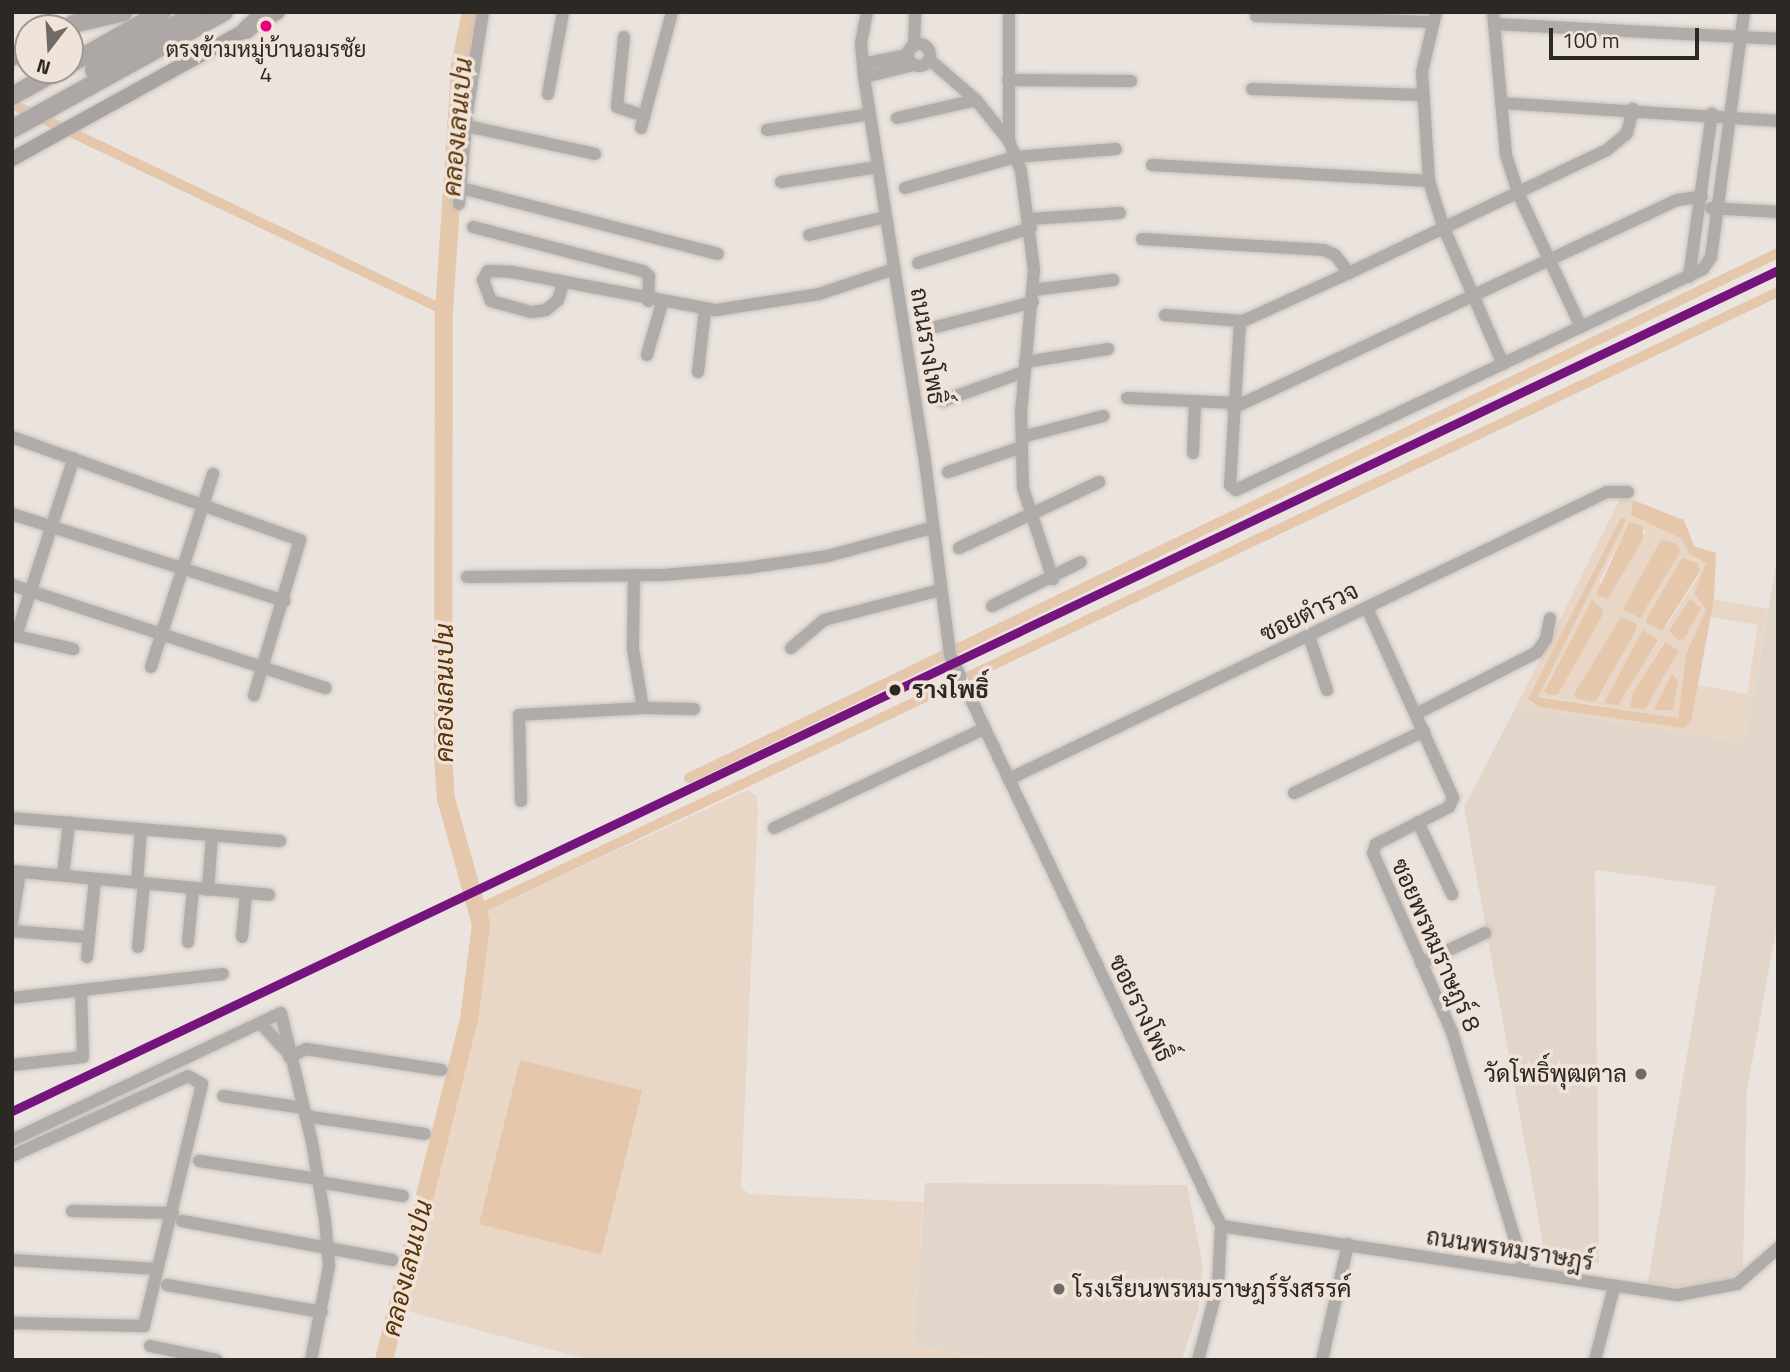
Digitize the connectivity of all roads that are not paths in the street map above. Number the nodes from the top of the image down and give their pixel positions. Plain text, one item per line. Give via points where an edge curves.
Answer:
1 (124, 12) edge
2 (144, 12) edge
3 (162, 12) edge
4 (198, 12) edge
5 (224, 12) edge
6 (266, 12) edge
7 (278, 12) edge
8 (484, 12) edge
9 (563, 12) edge
10 (672, 12) edge
11 (867, 12) edge
12 (915, 12) edge
13 (1009, 12) edge
14 (1744, 12) edge
15 (1256, 16) dead end
16 (1435, 17) edge
17 (1493, 18) edge
18 (84, 22) edge
19 (246, 30) junction
20 (1741, 34) junction
21 (624, 37) dead end
22 (1778, 39) edge
23 (84, 46) edge
24 (912, 55) junction
25 (84, 56) edge
26 (930, 60) junction
27 (863, 71) junction
28 (1007, 80) junction
29 (1131, 81) dead end
30 (1252, 89) dead end
31 (548, 94) dead end
32 (1423, 95) junction
33 (976, 100) junction
34 (1501, 103) junction
35 (1633, 109) junction
36 (870, 114) junction
37 (1712, 114) junction
38 (1731, 115) junction
39 (897, 118) dead end
40 (1778, 121) edge
41 (16, 122) edge
42 (466, 126) junction
43 (767, 130) dead end
44 (1009, 141) junction
45 (1116, 149) dead end
46 (594, 154) dead end
47 (1015, 157) junction
48 (12, 159) edge
49 (1153, 165) dead end
50 (878, 167) junction
51 (1429, 181) junction
52 (781, 182) dead end
53 (461, 188) junction
54 (905, 188) dead end
55 (1518, 193) junction
56 (1701, 201) junction
57 (459, 204) dead end
58 (1718, 208) junction
59 (1778, 212) edge
60 (1121, 213) dead end
61 (886, 217) junction
62 (1030, 224) junction
63 (1443, 226) junction
64 (473, 228) dead end
65 (809, 234) dead end
66 (1142, 239) dead end
67 (718, 254) dead end
68 (918, 263) dead end
69 (1551, 263) junction
70 (894, 270) junction
71 (1349, 274) junction
72 (1689, 277) junction
73 (1113, 280) dead end
74 (563, 283) junction
75 (1033, 296) junction
76 (1475, 298) junction
77 (648, 300) junction
78 (662, 303) junction
79 (705, 310) junction
80 (1165, 315) dead end
81 (1240, 321) junction
82 (1581, 327) junction
83 (932, 328) dead end
84 (1108, 349) dead end
85 (647, 355) dead end
86 (1503, 364) junction
87 (1025, 367) junction
88 (698, 372) dead end
89 (1127, 398) dead end
90 (942, 401) dead end
91 (1195, 401) junction
92 (1233, 405) junction
93 (1103, 416) dead end
94 (12, 437) edge
95 (1022, 442) junction
96 (1194, 453) dead end
97 (74, 458) junction
98 (948, 472) dead end
99 (214, 474) dead end
100 (1099, 482) dead end
101 (1628, 492) dead end
102 (203, 504) junction
103 (12, 514) edge
104 (1032, 514) junction
105 (50, 526) junction
106 (931, 528) junction
107 (959, 548) dead end
108 (1081, 562) dead end
109 (181, 568) junction
110 (634, 575) junction
111 (467, 577) dead end
112 (1053, 579) junction
113 (12, 585) edge
114 (28, 590) junction
115 (940, 590) junction
116 (284, 601) junction
117 (992, 606) dead end
118 (1367, 608) junction
119 (1550, 618) dead end
120 (160, 634) junction
121 (14, 635) edge
122 (1310, 636) junction
123 (792, 648) dead end
124 (73, 649) dead end
125 (151, 667) dead end
126 (262, 668) junction
127 (961, 682) joint
128 (325, 688) dead end
129 (1327, 690) dead end
130 (254, 695) dead end
131 (643, 708) junction
132 (694, 709) dead end
133 (1416, 713) junction
134 (984, 729) junction
135 (1424, 731) junction
136 (1009, 779) junction
137 (1294, 793) dead end
138 (521, 802) dead end
139 (12, 818) edge
140 (69, 822) junction
141 (1418, 822) junction
142 (774, 828) dead end
143 (141, 829) junction
144 (212, 835) junction
145 (280, 841) dead end
146 (16, 871) edge
147 (63, 875) junction
148 (95, 880) junction
149 (140, 883) junction
150 (193, 888) junction
151 (208, 890) junction
152 (246, 893) junction
153 (1452, 894) dead end
154 (269, 895) dead end
155 (12, 922) edge
156 (12, 931) edge
157 (1485, 933) dead end
158 (87, 937) junction
159 (242, 937) dead end
160 (188, 942) dead end
161 (138, 947) dead end
162 (87, 957) dead end
163 (1421, 963) junction
164 (223, 974) dead end
165 (81, 991) junction
166 (12, 998) edge
167 (260, 1023) junction
168 (289, 1056) junction
169 (12, 1065) edge
170 (441, 1070) dead end
171 (223, 1096) dead end
172 (304, 1112) junction
173 (425, 1134) dead end
174 (12, 1140) edge
175 (12, 1156) edge
176 (199, 1161) dead end
177 (319, 1181) junction
178 (403, 1196) dead end
179 (72, 1211) dead end
180 (177, 1217) junction
181 (1221, 1226) junction
182 (1348, 1244) junction
183 (1778, 1248) edge
184 (328, 1250) junction
185 (12, 1260) edge
186 (392, 1260) dead end
187 (157, 1269) junction
188 (1525, 1272) junction
189 (167, 1285) dead end
190 (1614, 1287) junction
191 (321, 1312) junction
192 (12, 1323) edge
193 (150, 1346) dead end
194 (217, 1360) edge
195 (311, 1360) edge
196 (1198, 1360) edge
197 (1322, 1360) edge
198 (1595, 1360) edge

1 - 18 highway
2 - 23 highway
3 - 25 highway
4 - 41 highway
5 - 41 highway
6 - 19 highway
7 - 19 main road
8 - 42 street
9 - 31 street
10 - 21 street via 643,122 617,107
11 - 27 street, ถนนรางโพธิ์
12 - 24 street
13 - 28 street
14 - 20 street
15 - 16 street
16 - 32 street via 1426,46
17 - 20 street
17 - 34 street
19 - 48 main road
20 - 22 street
20 - 38 street
24 - 26 street via 925,65
24 - 26 street via 929,48
24 - 27 street
26 - 33 street
27 - 36 street, ถนนรางโพธิ์
28 - 29 street
28 - 44 street
30 - 32 street
32 - 51 street
33 - 39 street
33 - 44 street
34 - 35 street
34 - 55 street via 1506,155
35 - 37 street
35 - 55 street via 1627,133 1617,145
36 - 43 street
36 - 50 street, ถนนรางโพธิ์
37 - 38 street
37 - 56 street
38 - 40 street
38 - 58 street
42 - 46 street
42 - 53 street
44 - 47 street
45 - 47 street
47 - 54 street
47 - 62 street
49 - 51 street
50 - 52 street
50 - 61 street, ถนนรางโพธิ์
51 - 63 street
53 - 57 street
53 - 67 street
55 - 63 street
55 - 69 street
56 - 58 street
56 - 69 street via 1678,200
56 - 72 street
58 - 59 street
58 - 72 street via 1709,263
60 - 62 street
61 - 65 street
61 - 70 street, ถนนรางโพธิ์
62 - 68 street
62 - 75 street
63 - 71 street
63 - 76 street
64 - 77 street via 643,271 649,276
66 - 71 street via 1324,250 1335,255
69 - 76 street
69 - 82 street
70 - 79 street via 784,301
70 - 106 street, ถนนรางโพธิ์
71 - 81 street
72 - 82 street
73 - 75 street
74 - 74 street via 558,300 546,310 531,312 491,301 483,280 488,271
74 - 77 street
75 - 83 street
75 - 87 street
76 - 86 street
76 - 92 street
77 - 78 street
78 - 79 street
78 - 85 street
79 - 88 street
80 - 81 street
81 - 92 street
82 - 86 street
84 - 87 street
86 - 92 street via 1236,490 1230,485
87 - 90 street
87 - 95 street
89 - 91 street
91 - 92 street
91 - 96 street
93 - 95 street
94 - 97 street
95 - 98 street
95 - 104 street via 1023,488
97 - 102 street
97 - 105 street
99 - 102 street
100 - 104 street
101 - 118 street, ซอยตำรวจ via 1607,492
102 - 109 street
102 - 116 street via 300,540
103 - 105 street
104 - 107 street
104 - 112 street
105 - 109 street
105 - 114 street
106 - 110 street via 814,558 746,568
106 - 115 street, ถนนรางโพธิ์
108 - 112 street
109 - 116 street
109 - 120 street
110 - 111 street
110 - 131 street via 633,649
112 - 117 street
113 - 114 street
114 - 120 street
114 - 121 street
115 - 123 street via 824,620
115 - 127 street, ถนนรางโพธิ์ via 950,654
116 - 126 street
118 - 122 street, ซอยตำรวจ
118 - 133 street, ซอยพรหมราษฎร์ 8
119 - 133 street via 1546,639 1537,652
120 - 125 street
120 - 126 street
121 - 124 street
122 - 129 street
122 - 136 street, ซอยตำรวจ
126 - 128 street
126 - 130 street
127 - 134 street, ซอยรางโพธิ์
131 - 132 street
131 - 138 street via 519,715
133 - 135 street, ซอยพรหมราษฎร์ 8
134 - 136 street, ซอยรางโพธิ์
134 - 142 street
135 - 137 street
135 - 141 street, ซอยพรหมราษฎร์ 8 via 1453,798 1450,807
136 - 181 street, ซอยรางโพธิ์
139 - 140 street
140 - 143 street
140 - 147 street
141 - 153 street
141 - 163 street, ซอยพรหมราษฎร์ 8 via 1376,844 1373,851
143 - 144 street
143 - 149 street
144 - 145 street
144 - 151 street
146 - 147 street
146 - 155 street
147 - 148 street
148 - 149 street
148 - 158 street
149 - 150 street
149 - 161 street
150 - 151 street
150 - 160 street
151 - 152 street
152 - 154 street
152 - 159 street
156 - 158 street
157 - 163 street
158 - 162 street
163 - 188 street, ซอยพรหมราษฎร์ 8 via 1462,1060
164 - 165 street
165 - 166 street
165 - 169 street via 83,1057
167 - 168 street
167 - 168 street via 281,1013 290,1040
167 - 174 street
168 - 170 street via 306,1049
168 - 172 street
171 - 172 street
172 - 173 street
172 - 177 street
175 - 180 street via 188,1076 198,1078 202,1084
176 - 177 street
177 - 178 street
177 - 184 street
179 - 180 street
180 - 184 street
180 - 187 street
181 - 182 street, ถนนพรหมราษฎร์
181 - 196 street, ซอยรางโพธิ์ via 1218,1285
182 - 188 street, ถนนพรหมราษฎร์
182 - 197 street
183 - 190 street, ถนนพรหมราษฎร์ via 1752,1274 1721,1291 1678,1295
184 - 186 street
184 - 191 street
185 - 187 street
187 - 192 street via 144,1326
188 - 190 street, ถนนพรหมราษฎร์
189 - 191 street
190 - 198 street
191 - 195 street
193 - 194 street

